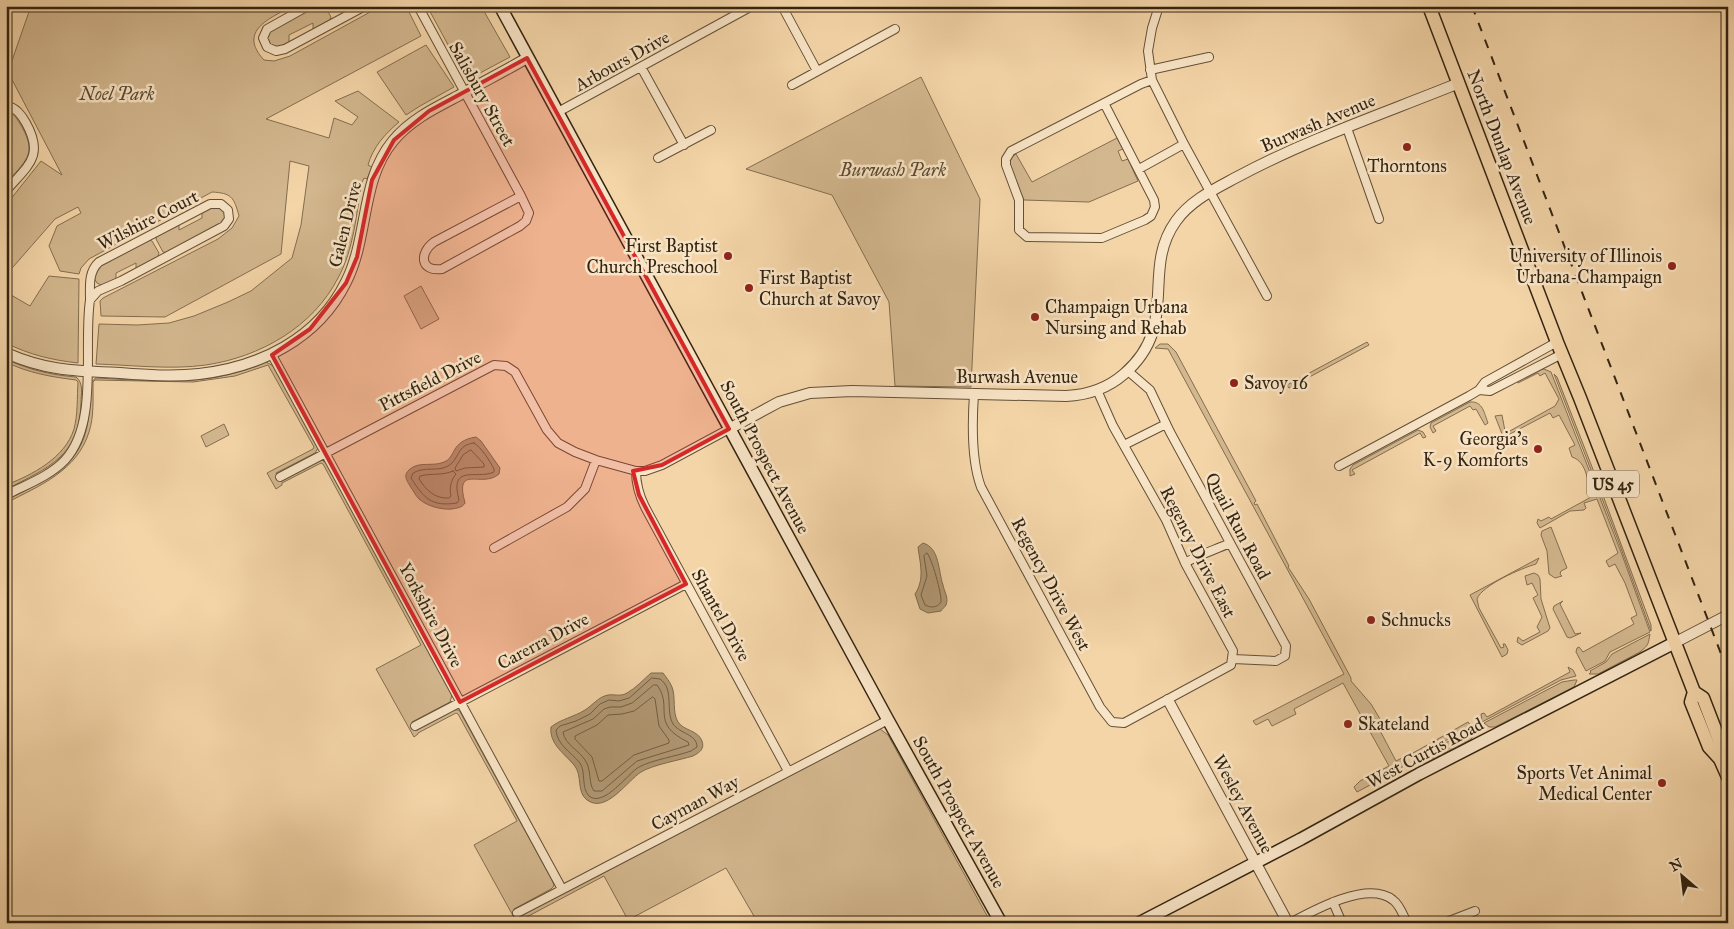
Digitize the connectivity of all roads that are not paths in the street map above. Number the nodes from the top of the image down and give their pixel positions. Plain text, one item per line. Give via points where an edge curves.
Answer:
1 (308, 6) edge
2 (365, 6) edge
3 (418, 6) edge
4 (500, 6) edge
5 (752, 6) edge
6 (782, 6) edge
7 (1160, 6) edge
8 (1429, 6) edge
9 (895, 29) dead end
10 (1210, 57) dead end
11 (527, 58) junction
12 (642, 67) junction
13 (1150, 70) junction
14 (817, 71) junction
15 (1152, 80) junction
16 (1459, 84) junction
17 (792, 85) dead end
18 (465, 92) junction
19 (1104, 103) junction
20 (6, 105) edge
21 (558, 112) junction
22 (1347, 128) junction
23 (711, 130) dead end
24 (1184, 144) junction
25 (684, 145) junction
26 (658, 158) dead end
27 (1139, 169) junction
28 (6, 192) edge
29 (1210, 192) junction
30 (521, 196) junction
31 (1379, 219) dead end
32 (1267, 296) dead end
33 (90, 300) junction
34 (1559, 348) junction
35 (6, 352) edge
36 (272, 355) junction
37 (1128, 371) junction
38 (87, 372) junction
39 (1097, 390) junction
40 (1479, 390) junction
41 (974, 394) junction
42 (1166, 424) junction
43 (730, 429) junction
44 (1124, 445) junction
45 (326, 453) junction
46 (596, 460) junction
47 (1340, 466) dead end
48 (636, 471) junction
49 (280, 477) dead end
50 (7, 494) edge
51 (1230, 543) junction
52 (494, 548) dead end
53 (1185, 563) junction
54 (686, 584) junction
55 (1728, 616) edge
56 (1674, 643) junction
57 (1233, 659) junction
58 (1168, 700) junction
59 (460, 702) junction
60 (888, 720) junction
61 (415, 726) dead end
62 (788, 771) junction
63 (1728, 777) edge
64 (1256, 862) junction
65 (562, 889) junction
66 (1333, 902) junction
67 (1475, 910) dead end
68 (517, 913) dead end
69 (1001, 923) edge
70 (1139, 923) edge
71 (1289, 923) edge
72 (1342, 923) edge
73 (1407, 923) edge
74 (1444, 923) edge

1 - 2 street via 267,29 263,38 267,48 285,49
3 - 18 street, Salisbury Street
4 - 11 main road, South Prospect Avenue
5 - 12 street, Arbours Drive
6 - 14 street
7 - 13 street via 1150,38
8 - 16 main road, North Dunlap Avenue / US 45
9 - 14 street
10 - 13 street
11 - 18 street, Galen Drive
11 - 21 main road, South Prospect Avenue
12 - 21 street, Arbours Drive
12 - 25 street
13 - 15 street
14 - 17 street
15 - 19 street
15 - 24 street
16 - 22 street, Burwash Avenue
16 - 34 main road, North Dunlap Avenue / US 45
18 - 30 street, Salisbury Street
18 - 36 street, Galen Drive via 403,129 386,150 372,180 357,257 346,283 332,306 310,329
19 - 27 street
19 - 27 street via 1008,155 1006,165 1019,200 1019,230 1027,237 1096,239 1145,220 1151,216 1156,204
20 - 28 street via 22,115 35,147 32,159
21 - 43 main road, South Prospect Avenue
22 - 29 street, Burwash Avenue via 1284,153
22 - 31 street
23 - 25 street
24 - 27 street
24 - 29 street
25 - 26 street
29 - 32 street
29 - 37 street, Burwash Avenue via 1184,212 1168,235 1161,259 1154,331
30 - 30 street, Salisbury Street via 434,242 425,251 425,264 442,269 520,226 529,213
33 - 33 street, Wilshire Court via 98,291 220,230 227,223 228,210 221,204 210,204 99,262 91,273
33 - 38 street, Wilshire Court
34 - 40 street via 1486,382
34 - 40 street via 1490,391
34 - 56 main road, North Dunlap Avenue / US 45
35 - 38 street, Galen Drive via 53,369
36 - 38 street, Galen Drive via 238,367 199,374
36 - 45 street, Yorkshire Drive
37 - 39 street, Burwash Avenue
37 - 42 street, Quail Run Road via 1150,390
38 - 50 street, Wilshire Court via 85,418 74,448 57,467
39 - 41 street, Burwash Avenue via 1066,396
39 - 44 street, Regency Drive East
40 - 47 street
41 - 43 street, Burwash Avenue via 810,393 778,402
41 - 58 street, Regency Drive West via 974,454 981,487 1100,707 1112,722 1124,723
42 - 44 street
42 - 51 street, Quail Run Road
43 - 48 street, Pittsfield Drive via 662,465
43 - 60 main road, South Prospect Avenue
44 - 53 street, Regency Drive East via 1166,520
45 - 46 street, Pittsfield Drive via 491,366 500,365 515,372 558,444
45 - 49 street, Pittsfield Drive
45 - 59 street, Yorkshire Drive
46 - 48 street, Pittsfield Drive
46 - 52 street via 586,489 567,507
48 - 54 street, Shantel Drive via 639,495
51 - 53 street
51 - 57 street, Quail Run Road via 1287,651 1276,662
53 - 57 street, Regency Drive East via 1233,651
54 - 59 street, Carerra Drive
54 - 62 street, Shantel Drive
55 - 56 street, West Curtis Road
56 - 63 main road, North Dunlap Avenue / US 45 via 1694,692 1691,702 1709,747 1720,759
56 - 64 main road, West Curtis Road
57 - 58 street via 1231,665
58 - 64 street, Wesley Avenue
59 - 61 street, Carerra Drive
59 - 65 street, Yorkshire Drive
60 - 62 street, Cayman Way
60 - 69 main road, South Prospect Avenue
62 - 65 street, Cayman Way
64 - 70 main road, West Curtis Road
64 - 71 street, Wesley Avenue
65 - 68 street, Cayman Way
66 - 71 street
66 - 72 street
66 - 73 street via 1364,892 1389,897
67 - 74 street

